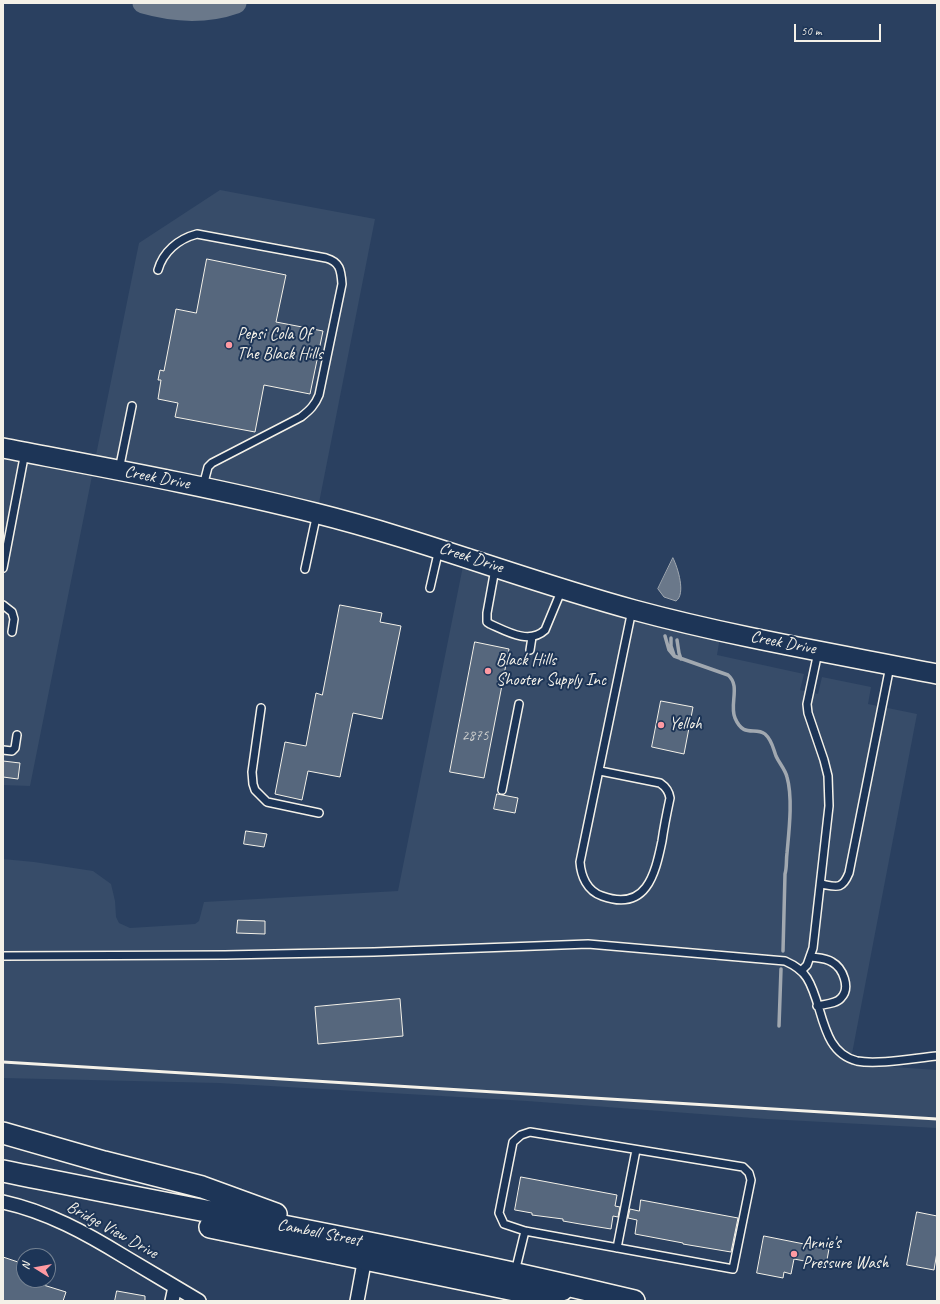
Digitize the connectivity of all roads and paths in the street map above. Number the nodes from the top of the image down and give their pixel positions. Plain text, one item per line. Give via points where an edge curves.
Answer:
1 (158, 270) dead end
2 (132, 406) dead end
3 (3, 448) edge
4 (25, 452) junction
5 (119, 470) junction
6 (203, 486) junction
7 (317, 513) junction
8 (439, 548) junction
9 (496, 566) junction
10 (3, 568) edge
11 (305, 569) dead end
12 (430, 588) dead end
13 (562, 589) junction
14 (3, 605) edge
15 (632, 609) junction
16 (12, 632) dead end
17 (532, 637) junction
18 (530, 650) dead end
19 (818, 650) junction
20 (890, 665) junction
21 (937, 674) edge
22 (519, 704) dead end
23 (262, 708) dead end
24 (17, 735) dead end
25 (3, 750) edge
26 (600, 771) junction
27 (502, 790) dead end
28 (319, 813) dead end
29 (821, 884) junction
30 (3, 956) edge
31 (811, 957) junction
32 (801, 971) junction
33 (818, 1006) junction
34 (937, 1056) edge
35 (3, 1133) edge
36 (636, 1150) junction
37 (3, 1171) edge
38 (3, 1186) edge
39 (3, 1202) edge
40 (525, 1231) junction
41 (332, 1236) junction
42 (617, 1248) junction
43 (367, 1251) junction
44 (515, 1274) junction
45 (175, 1287) junction
46 (580, 1288) junction
47 (172, 1301) edge
48 (199, 1301) edge
49 (357, 1301) edge
50 (634, 1301) edge

1 - 6 lane via 167,251 189,236 197,234 326,258 333,260 341,273 342,284 316,403 301,417 212,463 205,474
2 - 5 lane
3 - 4 street, Creek Drive
4 - 5 street, Creek Drive
4 - 10 lane
5 - 6 street, Creek Drive
6 - 7 street, Creek Drive
7 - 8 street, Creek Drive
7 - 11 lane
8 - 9 street, Creek Drive
8 - 12 lane
9 - 13 street, Creek Drive
9 - 17 lane via 487,622 518,636
13 - 15 street, Creek Drive
13 - 17 lane via 545,630
14 - 16 lane via 12,612
15 - 19 street, Creek Drive via 703,628
15 - 26 lane
17 - 18 lane
19 - 20 street, Creek Drive
19 - 29 lane via 807,704 828,776 829,806
20 - 21 street, Creek Drive
20 - 29 lane via 849,873 842,885 836,887
22 - 27 lane
23 - 28 lane via 252,772 256,790 267,802
24 - 25 lane via 12,751
26 - 26 lane via 580,862 581,870 590,889 598,895 628,900 643,891 654,874 669,793 660,783
29 - 31 lane
30 - 32 lane via 233,955 588,944 785,961
31 - 32 lane
31 - 33 lane via 833,962 840,969 846,983 841,998 833,1003
32 - 33 lane via 807,978
33 - 34 lane via 826,1032 841,1054 848,1058 870,1062
35 - 41 main road via 202,1187
36 - 40 lane via 530,1132 521,1135 513,1142 499,1212 504,1224
36 - 42 lane
36 - 42 lane via 743,1167 749,1172 751,1180 733,1269
37 - 41 main road, Cambell Street
38 - 43 main road
39 - 45 street, Bridge View Drive via 32,1209 69,1224
40 - 42 lane
40 - 44 lane
41 - 43 main road, Cambell Street
43 - 44 main road, Cambell Street
43 - 46 main road via 529,1293
43 - 49 street
44 - 46 main road, Cambell Street
45 - 47 street
45 - 48 street, Bridge View Drive
46 - 50 main road, Cambell Street

